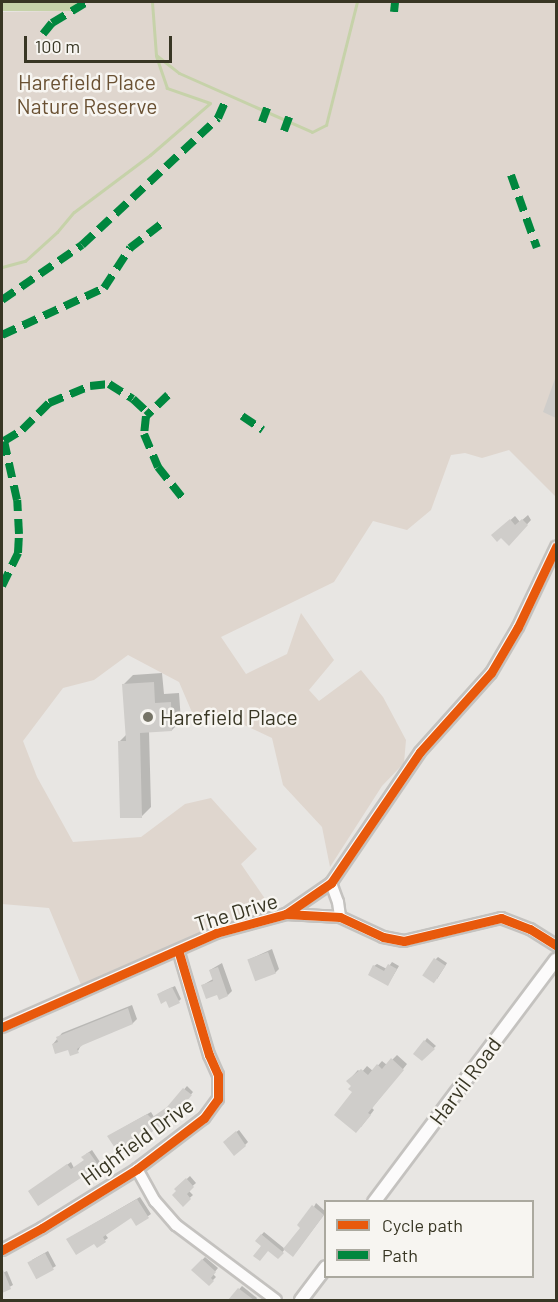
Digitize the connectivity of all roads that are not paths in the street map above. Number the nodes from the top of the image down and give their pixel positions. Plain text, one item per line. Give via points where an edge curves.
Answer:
1 (556, 547) edge
2 (331, 883) junction
3 (286, 914) junction
4 (340, 917) junction
5 (556, 945) edge
6 (178, 950) junction
7 (556, 960) edge
8 (2, 1026) edge
9 (137, 1169) junction
10 (376, 1200) edge
11 (2, 1250) edge
12 (324, 1270) edge
13 (276, 1300) edge
14 (301, 1300) edge

1 - 2 street via 518,627 491,672 420,752
2 - 3 street
2 - 4 street
3 - 4 street, The Drive
3 - 6 street, The Drive via 216,933
4 - 5 street, The Drive via 383,937 404,940 501,918
6 - 8 street, The Drive
6 - 9 street, Highfield Drive via 218,1075 218,1099 204,1119
7 - 10 street, Harvil Road
9 - 11 street, Highfield Drive
9 - 13 street, Highfield Drive via 155,1201 176,1225
12 - 14 street

